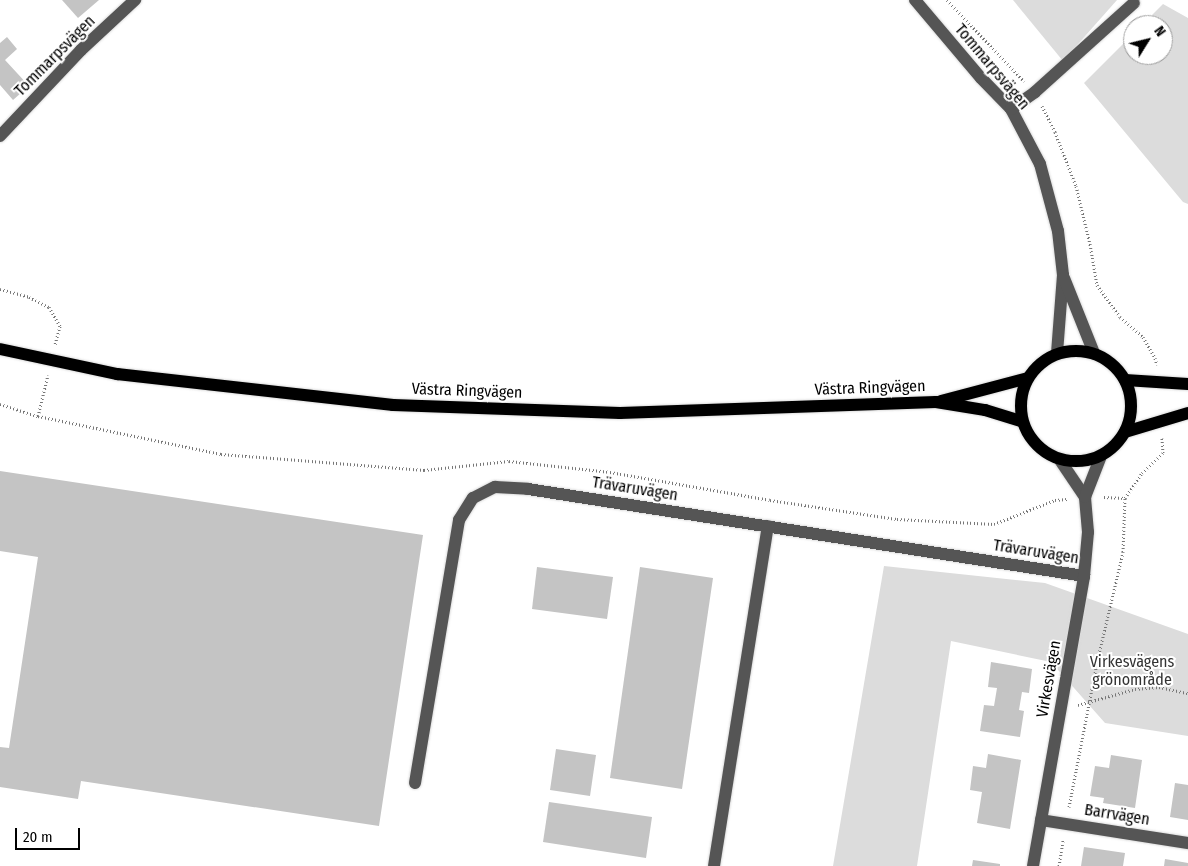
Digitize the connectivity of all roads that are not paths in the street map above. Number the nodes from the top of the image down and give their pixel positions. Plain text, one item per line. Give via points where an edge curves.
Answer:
1 (135, 0) edge
2 (915, 0) edge
3 (1134, 3) dead end
4 (1011, 109) junction
5 (0, 136) edge
6 (1063, 275) junction
7 (0, 349) edge
8 (1057, 353) junction
9 (1094, 353) junction
10 (1028, 378) junction
11 (1125, 380) junction
12 (1188, 384) edge
13 (936, 402) junction
14 (1188, 413) edge
15 (1022, 421) junction
16 (1125, 432) junction
17 (1101, 456) junction
18 (1060, 460) junction
19 (1086, 497) junction
20 (768, 526) junction
21 (1084, 576) junction
22 (415, 783) dead end
23 (1041, 820) junction
24 (1188, 843) edge
25 (714, 866) edge
26 (1034, 866) edge

1 - 5 street, Tommarpsvägen via 81,50
2 - 4 street, Tommarpsvägen
3 - 4 street
4 - 6 street, Tommarpsvägen via 1040,164 1058,231
6 - 8 street, Tommarpsvägen
6 - 9 street, Tommarpsvägen
7 - 13 main road, Västra Ringvägen via 117,374 393,405 620,413
8 - 9 main road via 1076,350
8 - 10 main road via 1040,363
9 - 11 main road via 1112,364
10 - 13 main road, Västra Ringvägen
10 - 15 main road via 1020,406
11 - 12 main road
11 - 16 main road via 1131,397 1131,415
13 - 15 main road, Västra Ringvägen via 985,410
14 - 16 main road
15 - 18 main road via 1030,438 1043,451
16 - 17 main road via 1115,446
17 - 18 main road via 1074,462
17 - 19 street, Virkesvägen
18 - 19 street
19 - 21 street, Virkesvägen via 1088,532
20 - 21 street, Trävaruvägen
20 - 22 street, Trävaruvägen via 528,489 495,487 473,498 459,520
20 - 25 street
21 - 23 street, Virkesvägen
23 - 24 street, Barrvägen
23 - 26 street, Virkesvägen

